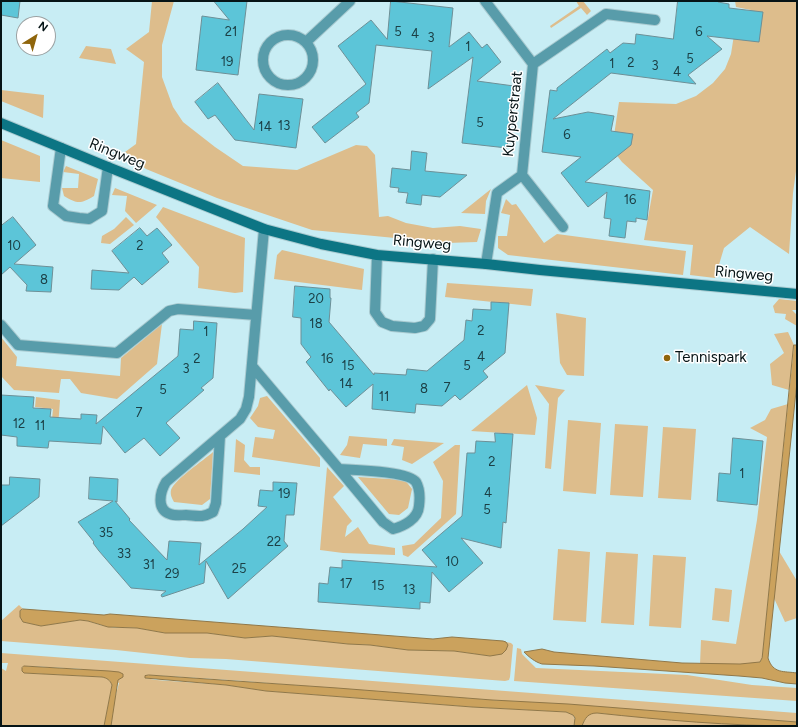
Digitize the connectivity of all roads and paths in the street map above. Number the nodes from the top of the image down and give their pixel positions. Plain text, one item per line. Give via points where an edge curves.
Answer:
1 (350, 1) edge
2 (485, 1) edge
3 (655, 20) dead end
4 (306, 42) junction
5 (533, 64) junction
6 (1, 123) edge
7 (60, 148) junction
8 (108, 167) junction
9 (522, 175) junction
10 (563, 227) dead end
11 (264, 229) junction
12 (377, 255) junction
13 (433, 259) junction
14 (486, 264) junction
15 (797, 294) edge
16 (256, 315) junction
17 (1, 325) edge
18 (252, 366) junction
19 (220, 436) junction
20 (339, 469) junction

1 - 4 street
2 - 5 street, Kuyperstraat
3 - 5 street via 606,14
4 - 4 street via 290,35 281,36 270,43 263,54 265,71 270,78 286,85 305,78 312,67 313,58
5 - 9 street, Kuyperstraat
6 - 7 street, Ringweg
7 - 8 street, Ringweg
7 - 8 street via 53,206 66,216 89,219 102,211
8 - 11 street, Ringweg
9 - 10 street, Kuyperstraat
9 - 14 street, Kuyperstraat via 497,193
11 - 12 street, Ringweg
11 - 16 street
12 - 13 street, Ringweg
12 - 13 street via 375,312 382,322 407,328 424,326 430,319
13 - 14 street, Ringweg
14 - 15 street, Ringweg
16 - 17 street via 174,310 168,312 117,353 18,345
16 - 18 street
18 - 19 street via 246,409 240,419
18 - 20 street
19 - 19 street via 216,503 213,512 205,516 171,514 164,510 160,503 161,492 166,482
20 - 20 street via 384,522 393,529 404,526 419,510 420,496 416,482 410,477

